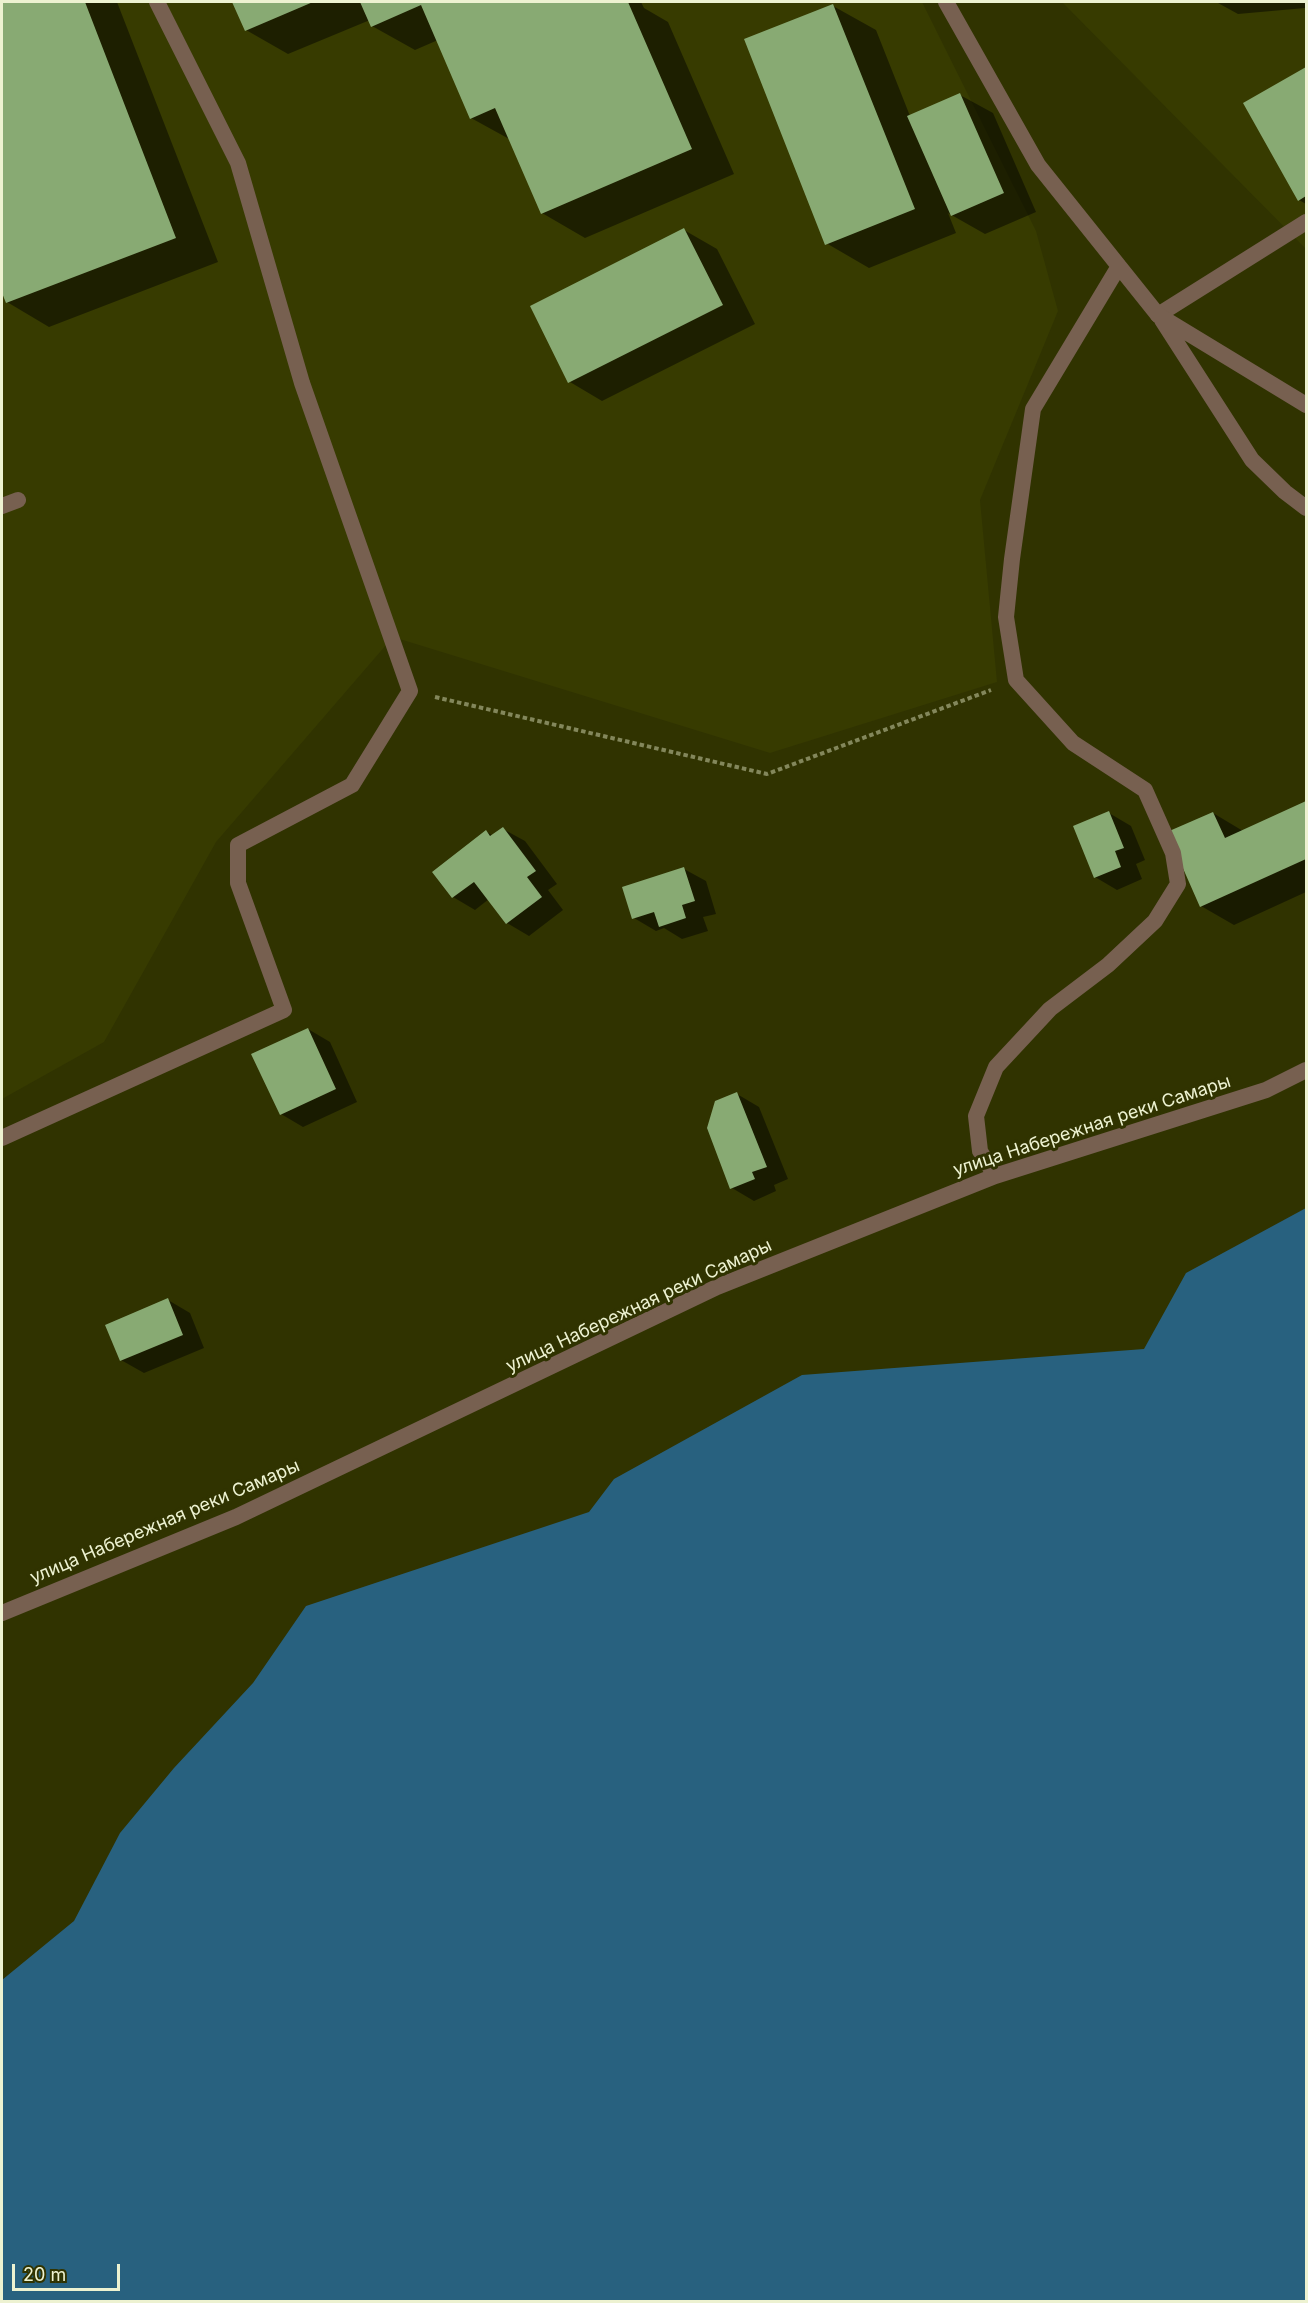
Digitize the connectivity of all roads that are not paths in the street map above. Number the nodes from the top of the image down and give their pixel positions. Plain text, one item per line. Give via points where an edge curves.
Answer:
1 (157, 2) edge
2 (946, 2) edge
3 (1306, 222) edge
4 (1119, 266) junction
5 (1158, 315) junction
6 (1306, 405) edge
7 (1306, 508) edge
8 (1306, 1070) edge
9 (2, 1138) edge
10 (994, 1176) junction
11 (2, 1613) edge

1 - 9 street via 238,163 302,383 411,692 352,785 238,845 238,883 284,1010
2 - 4 street via 1038,165
3 - 5 street
4 - 5 street
4 - 10 street via 1033,409 1006,617 1016,680 1073,743 1144,790 1173,853 1178,884 1155,921 1108,965 1050,1009 996,1067 976,1116 980,1151
5 - 6 street
5 - 7 street via 1252,460
8 - 10 street, улица Набережная реки Самары via 1266,1090
10 - 11 street, улица Набережная реки Самары via 717,1287 236,1517

